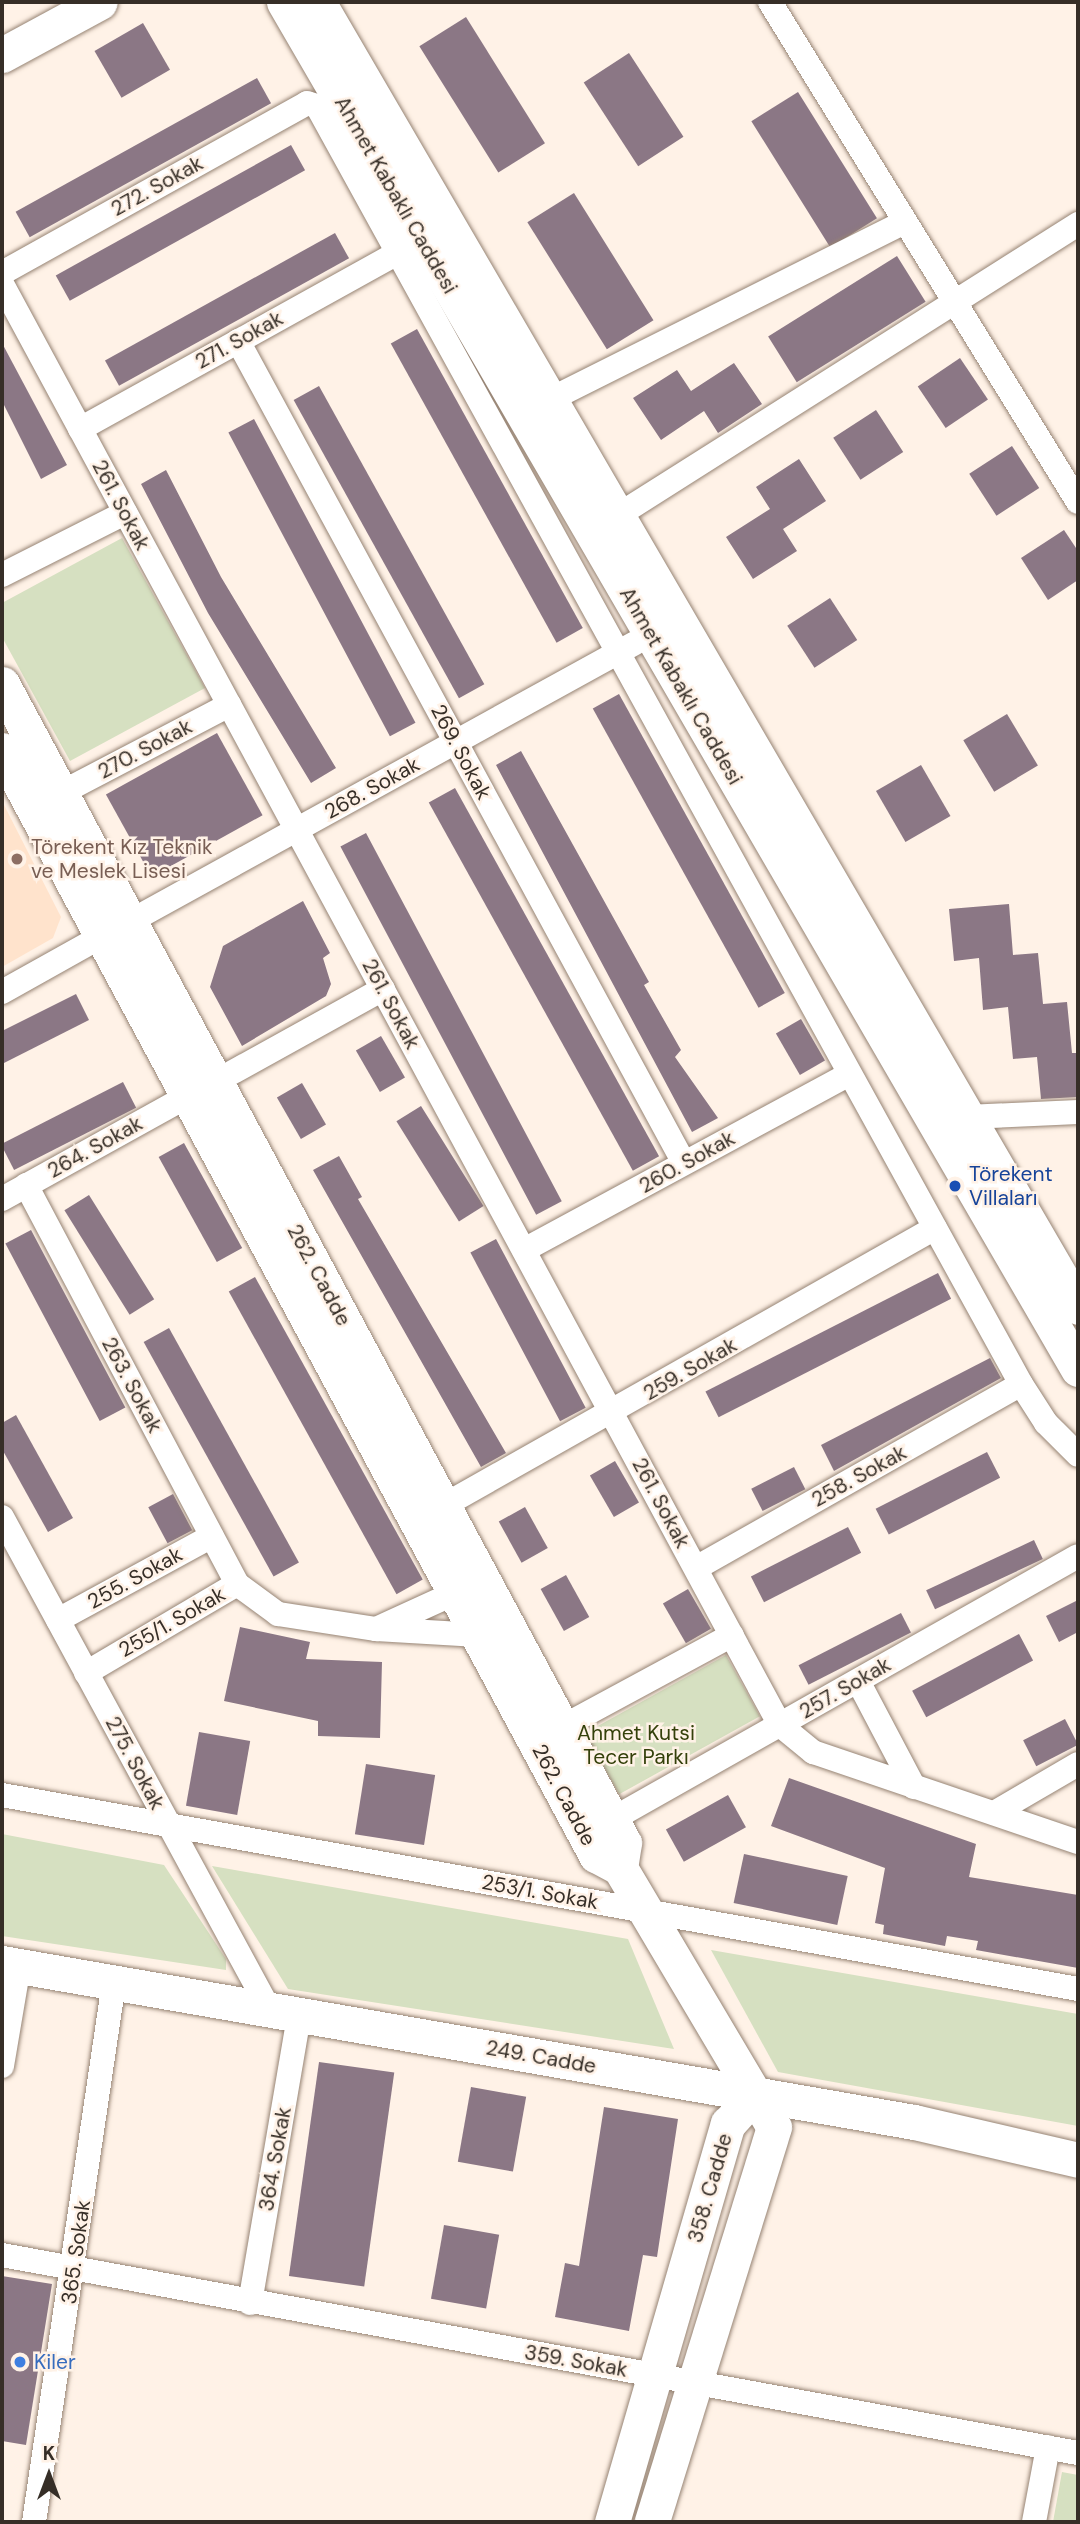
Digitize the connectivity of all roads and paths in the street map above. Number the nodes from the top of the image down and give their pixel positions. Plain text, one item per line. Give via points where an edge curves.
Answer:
1 (100, 2) edge
2 (284, 2) edge
3 (318, 2) edge
4 (770, 2) edge
5 (64, 10) edge
6 (2, 55) edge
7 (903, 223) junction
8 (1078, 224) edge
9 (398, 252) junction
10 (2, 272) edge
11 (2, 284) edge
12 (953, 303) junction
13 (238, 341) junction
14 (549, 400) junction
15 (80, 429) junction
16 (1078, 502) edge
17 (125, 513) junction
18 (617, 516) junction
19 (2, 575) edge
20 (651, 634) junction
21 (621, 651) junction
22 (2, 684) edge
23 (229, 705) junction
24 (456, 742) junction
25 (2, 750) edge
26 (61, 793) junction
27 (297, 830) junction
28 (116, 929) junction
29 (383, 989) junction
30 (2, 992) edge
31 (849, 1074) junction
32 (202, 1089) junction
33 (1078, 1112) edge
34 (967, 1117) junction
35 (684, 1163) junction
36 (26, 1185) junction
37 (2, 1199) edge
38 (935, 1228) junction
39 (524, 1250) junction
40 (1078, 1307) edge
41 (1078, 1369) edge
42 (1021, 1384) junction
43 (612, 1413) junction
44 (1078, 1455) edge
45 (443, 1506) junction
46 (2, 1517) edge
47 (212, 1536) junction
48 (9, 1541) edge
49 (1078, 1556) edge
50 (696, 1568) junction
51 (237, 1584) junction
52 (455, 1593) junction
53 (58, 1620) junction
54 (376, 1629) junction
55 (478, 1635) junction
56 (732, 1635) junction
57 (86, 1673) junction
58 (858, 1681) junction
59 (780, 1724) junction
60 (562, 1727) junction
61 (1078, 1764) edge
62 (915, 1787) junction
63 (2, 1795) edge
64 (994, 1813) junction
65 (611, 1820) junction
66 (169, 1825) junction
67 (1078, 1842) edge
68 (620, 1868) junction
69 (646, 1912) junction
70 (10, 1964) edge
71 (114, 1982) junction
72 (1078, 1989) edge
73 (284, 2012) junction
74 (2, 2066) edge
75 (755, 2094) junction
76 (1078, 2160) edge
77 (2, 2255) edge
78 (74, 2269) junction
79 (250, 2303) junction
80 (655, 2375) junction
81 (695, 2382) junction
82 (1048, 2447) junction
83 (1078, 2453) edge
84 (34, 2522) edge
85 (612, 2522) edge
86 (652, 2522) edge
87 (1034, 2522) edge

1 - 5 street
2 - 20 street, Ahmet Kabaklı Caddesi
3 - 14 street, Ahmet Kabaklı Caddesi
4 - 7 street
5 - 6 street
7 - 12 street
7 - 14 street
8 - 12 street
9 - 10 street, 272. Sokak via 313,103
9 - 13 street, 271. Sokak
9 - 21 street
11 - 15 street, 261. Sokak
12 - 16 street
12 - 18 street
13 - 15 street, 271. Sokak
13 - 24 street, 269. Sokak
14 - 18 street, Ahmet Kabaklı Caddesi
15 - 17 street, 261. Sokak
17 - 19 street
17 - 23 street, 261. Sokak
18 - 34 street, Ahmet Kabaklı Caddesi
20 - 21 street, 268. Sokak
20 - 41 street, Ahmet Kabaklı Caddesi
21 - 24 street, 268. Sokak
21 - 31 street
22 - 26 street, 262. Cadde
23 - 26 street, 270. Sokak
23 - 27 street, 261. Sokak
24 - 27 street, 268. Sokak
24 - 35 street, 269. Sokak
25 - 28 street, 262. Cadde
26 - 28 street, 262. Cadde
27 - 28 street, 268. Sokak
27 - 29 street, 261. Sokak
28 - 30 street, 268. Sokak
28 - 32 street, 262. Cadde
29 - 32 street, 264. Sokak
29 - 39 street, 261. Sokak
31 - 35 street, 260. Sokak
31 - 38 street
32 - 36 street, 264. Sokak
32 - 45 street, 262. Cadde
32 - 52 street, 262. Cadde
33 - 34 street
34 - 40 street, Ahmet Kabaklı Caddesi
35 - 39 street, 260. Sokak
36 - 37 street, 264. Sokak
36 - 47 street, 263. Sokak
38 - 42 street
38 - 43 street, 259. Sokak
39 - 43 street, 261. Sokak
42 - 44 street via 1046,1423
42 - 50 street, 258. Sokak
43 - 45 street, 259. Sokak
43 - 50 street, 261. Sokak
45 - 60 street, 262. Cadde
46 - 48 street, 275. Sokak
47 - 51 street, 263. Sokak
47 - 53 street, 255. Sokak
48 - 53 street, 275. Sokak
49 - 58 street, 257. Sokak
50 - 56 street, 261. Sokak
51 - 54 street, 255/1. Sokak via 278,1614
51 - 57 street, 255/1. Sokak
52 - 54 street
52 - 55 street, 262. Cadde
53 - 57 street, 275. Sokak
54 - 55 street, 255/1. Sokak
55 - 68 street, 262. Cadde via 596,1855
56 - 59 street, 261. Sokak
56 - 60 street
57 - 66 street, 275. Sokak
58 - 59 street, 257. Sokak
58 - 62 street
59 - 62 street via 813,1752
59 - 65 street, 257. Sokak
60 - 65 street, 262. Cadde
61 - 64 street
62 - 64 street
63 - 66 street, 253/1. Sokak
64 - 67 street
65 - 68 street, 262. Cadde via 624,1843
66 - 69 street, 253/1. Sokak
66 - 73 street, 275. Sokak
68 - 69 street, 262. Cadde
69 - 72 street, 253/1. Sokak
69 - 75 street, 262. Cadde
70 - 71 street, 249. Cadde
70 - 74 street
71 - 73 street, 249. Cadde
71 - 78 street, 365. Sokak
73 - 75 street, 249. Cadde
73 - 79 street, 364. Sokak
75 - 76 street, 249. Cadde
75 - 80 street, 358. Cadde via 729,2124
75 - 81 street, 358. Cadde via 774,2127
77 - 78 street, 359. Sokak
78 - 79 street, 359. Sokak
78 - 84 street, 365. Sokak
79 - 80 street, 359. Sokak
80 - 81 street, 359. Sokak
80 - 85 street, 358. Cadde
81 - 82 street, 359. Sokak
81 - 86 street, 358. Cadde
82 - 83 street, 359. Sokak
82 - 87 street

